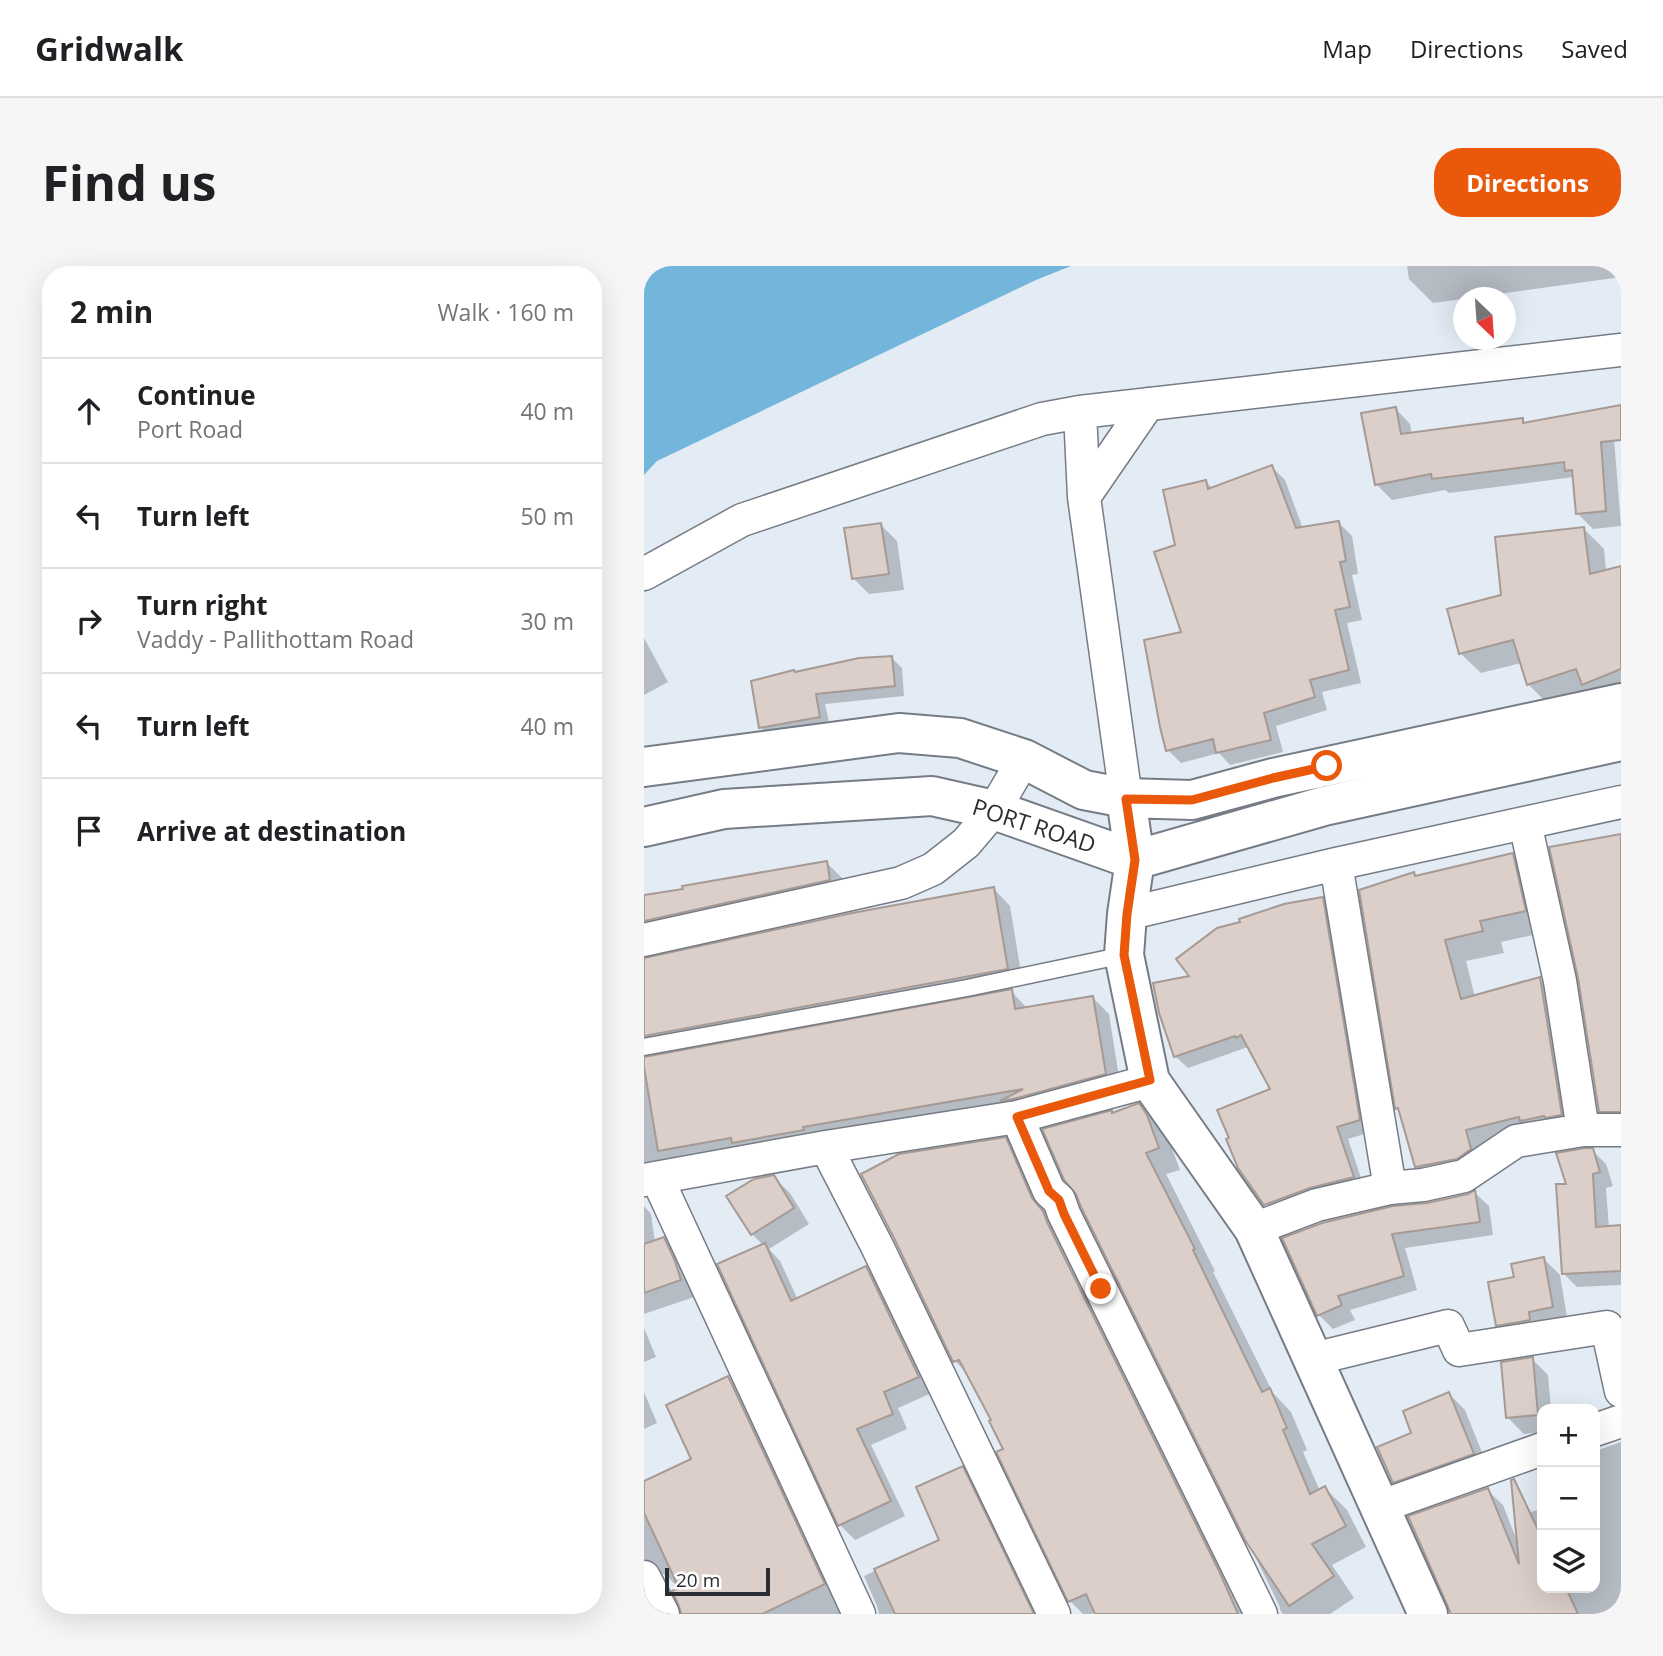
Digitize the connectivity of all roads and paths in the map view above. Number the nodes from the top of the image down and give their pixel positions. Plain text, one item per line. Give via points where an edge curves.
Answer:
1 (1621, 350) edge
2 (1149, 404) junction
3 (1080, 412) junction
4 (1084, 497) junction
5 (644, 574) edge
6 (1621, 703) edge
7 (1621, 741) edge
8 (1024, 759) junction
9 (644, 768) edge
10 (1126, 799) junction
11 (1621, 802) edge
12 (994, 810) junction
13 (1525, 823) junction
14 (644, 827) edge
15 (1135, 860) junction
16 (1336, 864) junction
17 (1127, 914) junction
18 (644, 940) edge
19 (1124, 955) junction
20 (644, 1047) edge
21 (1150, 1080) junction
22 (1017, 1117) junction
23 (1583, 1130) junction
24 (1621, 1130) edge
25 (826, 1147) junction
26 (651, 1179) edge
27 (1390, 1188) junction
28 (1254, 1229) junction
29 (1313, 1359) junction
30 (1621, 1391) edge
31 (1621, 1421) edge
32 (1600, 1428) edge
33 (1537, 1451) edge
34 (1379, 1507) junction
35 (644, 1577) edge
36 (1415, 1610) edge
37 (663, 1614) edge
38 (859, 1614) edge
39 (1054, 1614) edge
40 (1261, 1614) edge

1 - 2 street
2 - 3 street
2 - 4 street
3 - 4 street
3 - 5 street via 1042,419 742,520
4 - 10 street
6 - 10 street via 1273,778 1192,800
7 - 15 street via 1324,806
8 - 9 street via 960,738 899,733
8 - 10 street via 1084,790
8 - 12 street
10 - 15 street
11 - 13 street
12 - 14 street, PORT ROAD via 932,796 724,808
12 - 15 street, PORT ROAD
12 - 18 street via 966,843 933,870 901,883
13 - 16 street
13 - 23 street via 1560,981
15 - 17 street
16 - 17 street
16 - 27 street
17 - 19 street
19 - 20 lane
19 - 21 street
21 - 22 street
21 - 28 street
22 - 25 street
22 - 40 street via 1049,1191 1059,1200
23 - 24 street
23 - 27 street via 1516,1141 1464,1176
25 - 26 street
25 - 39 street
26 - 38 street
27 - 28 street via 1317,1205
28 - 29 street
29 - 30 street via 1448,1326 1460,1350 1607,1327
29 - 34 street
31 - 32 street
33 - 34 street
34 - 36 street
35 - 37 street

